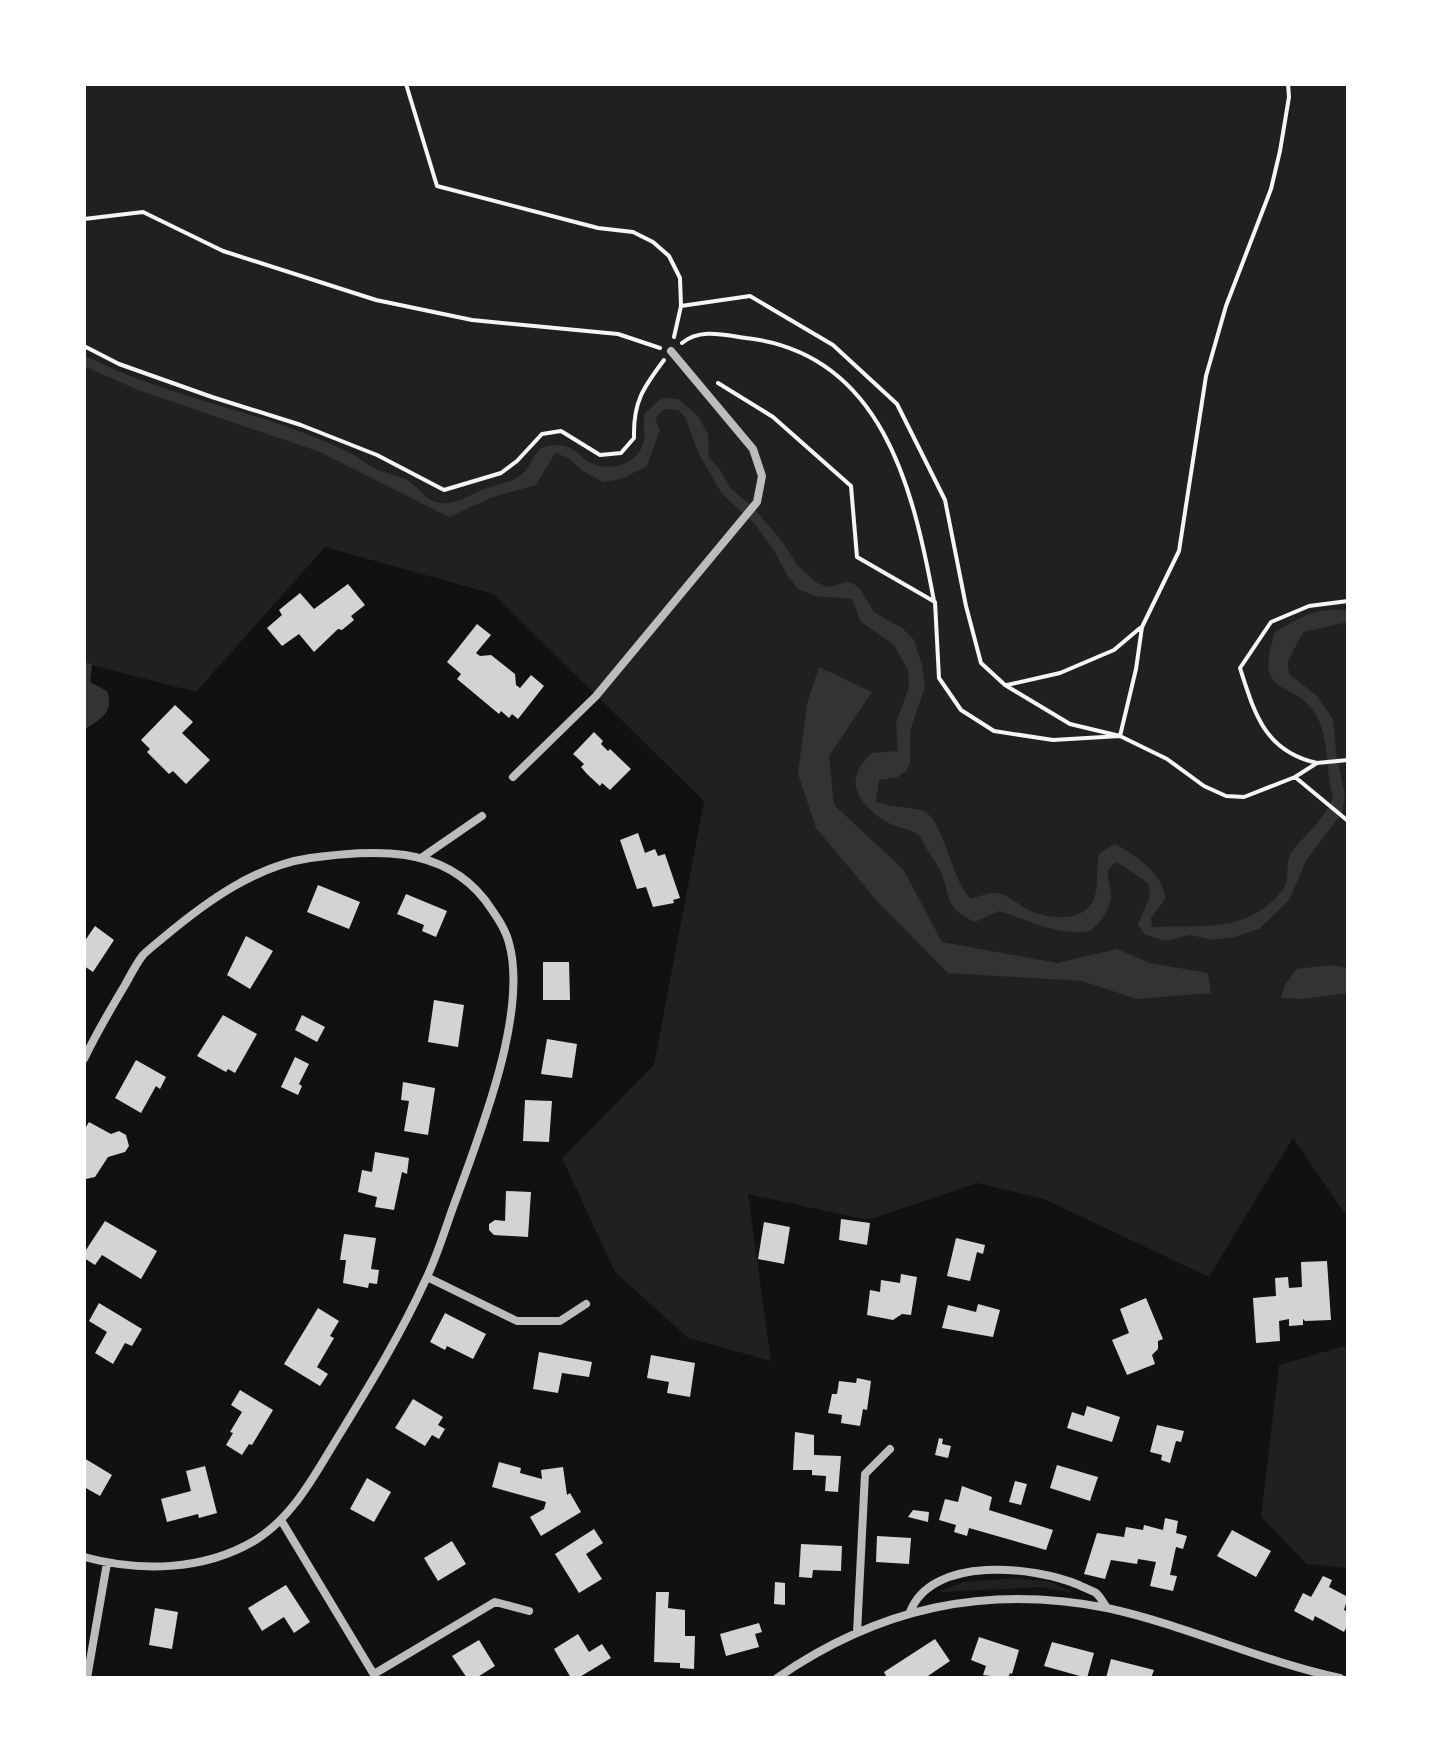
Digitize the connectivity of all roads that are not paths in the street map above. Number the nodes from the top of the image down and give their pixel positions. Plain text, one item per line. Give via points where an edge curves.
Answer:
1 (671, 351) road end
2 (513, 777) dead end
3 (482, 816) dead end
4 (421, 858) junction
5 (84, 1059) edge
6 (427, 1277) junction
7 (586, 1304) dead end
8 (890, 1449) dead end
9 (281, 1520) junction
10 (84, 1557) edge
11 (107, 1563) junction
12 (1107, 1608) junction
13 (529, 1611) dead end
14 (910, 1612) junction
15 (857, 1633) junction
16 (375, 1676) edge
17 (87, 1678) edge
18 (777, 1678) edge
19 (1336, 1678) edge

1 - 2 street via 753,449 762,476 757,502 596,696
3 - 4 street
4 - 5 street via 353,852 295,860 238,884 143,955
4 - 6 street via 472,884 495,914 509,940 514,995 491,1102
6 - 7 street via 517,1321 560,1321
6 - 9 street via 379,1370
8 - 15 street via 865,1474
9 - 11 street via 220,1558 163,1567
9 - 16 street
10 - 11 street
11 - 17 street
12 - 14 street via 1001,1599
12 - 14 street via 1096,1593 1058,1576 975,1570 916,1597
12 - 19 street
13 - 16 street via 495,1602
14 - 15 street
15 - 18 street via 816,1651

